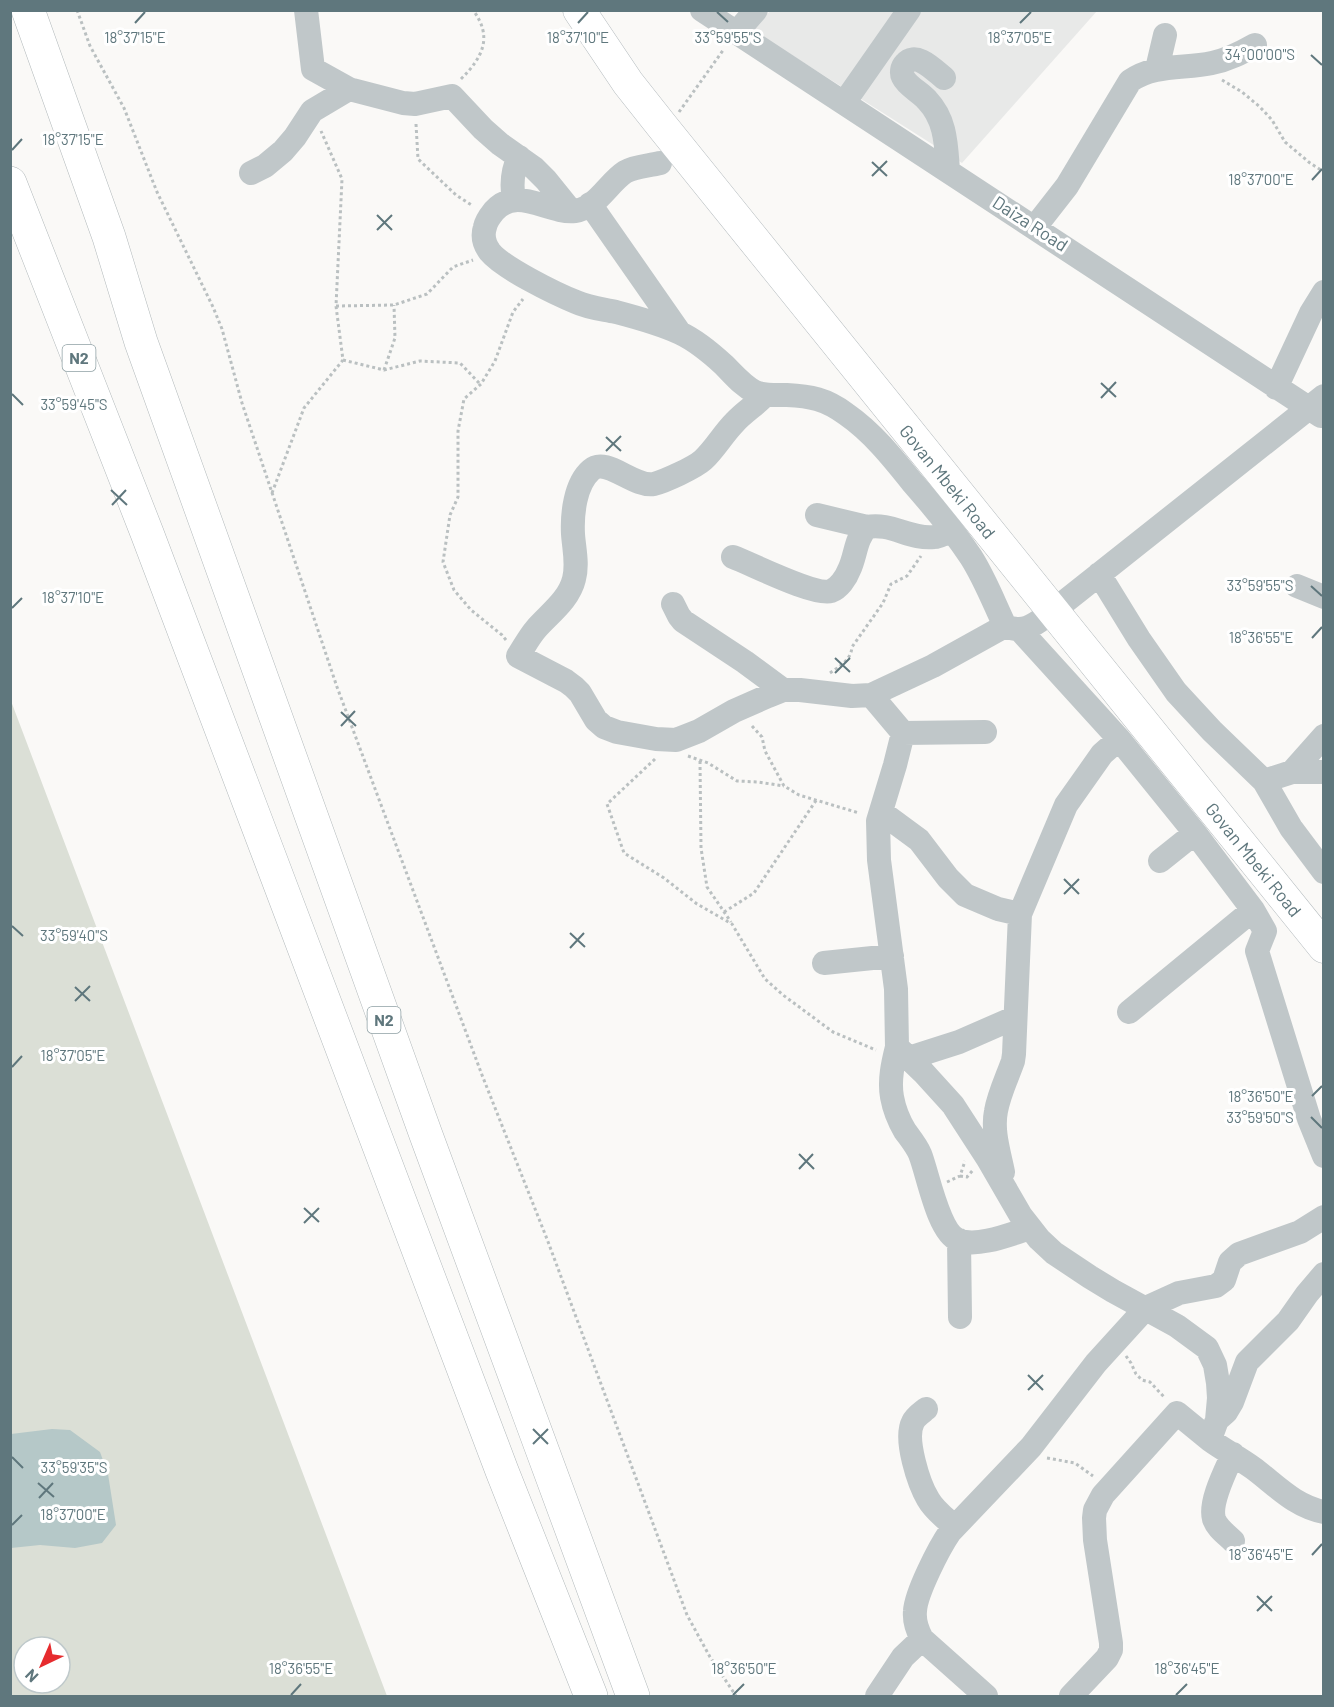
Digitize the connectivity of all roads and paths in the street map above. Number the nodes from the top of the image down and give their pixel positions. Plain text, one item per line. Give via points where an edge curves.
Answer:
1 (10, 10) edge
2 (28, 10) edge
3 (77, 10) edge
4 (306, 10) edge
5 (473, 10) edge
6 (579, 10) edge
7 (702, 10) edge
8 (756, 10) edge
9 (909, 10) edge
10 (736, 33) junction
11 (1166, 35) dead end
12 (1255, 45) dead end
13 (1209, 64) junction
14 (313, 69) junction
15 (1157, 69) junction
16 (944, 78) dead end
17 (349, 89) junction
18 (452, 96) junction
19 (844, 103) junction
20 (415, 104) junction
21 (312, 111) junction
22 (662, 126) junction
23 (519, 157) junction
24 (660, 163) dead end
25 (948, 170) junction
26 (1323, 172) edge
27 (251, 174) dead end
28 (10, 183) edge
29 (514, 200) junction
30 (581, 208) junction
31 (489, 218) junction
32 (1035, 227) junction
33 (492, 254) junction
34 (537, 283) junction
35 (1323, 292) edge
36 (394, 305) junction
37 (336, 306) junction
38 (680, 333) junction
39 (141, 342) junction
40 (343, 360) junction
41 (384, 370) junction
42 (481, 384) junction
43 (1276, 388) junction
44 (765, 395) junction
45 (1319, 407) edge
46 (272, 493) junction
47 (817, 515) dead end
48 (867, 527) junction
49 (946, 533) junction
50 (734, 557) dead end
51 (1099, 574) junction
52 (1297, 586) dead end
53 (1323, 597) edge
54 (673, 604) dead end
55 (1053, 611) junction
56 (1013, 628) junction
57 (518, 656) junction
58 (783, 690) junction
59 (826, 693) junction
60 (871, 695) junction
61 (985, 732) dead end
62 (903, 733) junction
63 (1323, 736) edge
64 (762, 737) dead end
65 (1119, 739) junction
66 (674, 742) junction
67 (700, 761) junction
68 (1292, 772) junction
69 (1323, 772) edge
70 (1263, 781) junction
71 (784, 786) junction
72 (817, 800) junction
73 (880, 816) junction
74 (1195, 833) junction
75 (1160, 861) dead end
76 (1323, 872) edge
77 (1253, 910) junction
78 (724, 912) junction
79 (1020, 914) junction
80 (732, 924) junction
81 (1323, 947) edge
82 (892, 956) junction
83 (824, 963) dead end
84 (1129, 1012) dead end
85 (1014, 1018) junction
86 (900, 1054) junction
87 (975, 1138) junction
88 (1323, 1156) edge
89 (1007, 1190) junction
90 (931, 1191) junction
91 (1323, 1217) edge
92 (1030, 1228) junction
93 (959, 1240) junction
94 (1323, 1274) edge
95 (1146, 1308) junction
96 (960, 1317) dead end
97 (1112, 1346) junction
98 (926, 1409) dead end
99 (1177, 1413) junction
100 (1213, 1430) junction
101 (1031, 1447) junction
102 (1233, 1454) junction
103 (1118, 1478) junction
104 (1323, 1512) edge
105 (954, 1526) junction
106 (1233, 1541) dead end
107 (922, 1639) junction
108 (591, 1696) edge
109 (633, 1696) edge
110 (736, 1696) edge
111 (877, 1696) edge
112 (986, 1696) edge
113 (1071, 1696) edge

1 - 39 highway, N2
2 - 39 highway
3 - 46 path via 90,46 124,108 157,192 218,318
4 - 14 street
5 - 18 path via 484,29 484,45
6 - 22 main road, Govan Mbeki Road
7 - 10 street, Daiza Road
8 - 10 street
9 - 19 street
10 - 19 street, Daiza Road
10 - 22 path via 679,112
11 - 15 street
12 - 13 street
13 - 15 street
13 - 26 path via 1225,83 1260,107 1285,142
14 - 17 street
14 - 21 street
15 - 32 street via 1130,81 1067,186
16 - 25 street via 917,60 911,59 902,70 905,81 939,115
17 - 20 street
17 - 21 street
18 - 20 street
18 - 23 street via 483,129
19 - 25 street, Daiza Road
20 - 31 path via 418,159 456,195
21 - 27 street via 283,151
21 - 37 path via 342,179
22 - 55 main road, Govan Mbeki Road
23 - 29 street via 512,176
23 - 30 street
24 - 30 street via 626,172
25 - 32 street, Daiza Road
28 - 108 highway, N2
29 - 30 street via 555,209
29 - 31 street via 497,208
30 - 38 street
31 - 33 street via 483,236
32 - 43 street, Daiza Road
33 - 34 street
33 - 36 path via 453,267 427,294
34 - 38 street via 589,307
34 - 42 path via 513,312 495,361
35 - 43 street
36 - 37 path
36 - 41 path via 395,338
37 - 40 path
38 - 44 street via 709,351 747,387
39 - 109 highway, N2
40 - 41 path
40 - 46 path via 304,408
41 - 42 path via 420,361 460,363
42 - 57 path via 464,399 458,431 458,497 450,515 443,562 454,590 502,635
43 - 45 street, Daiza Road
44 - 49 street via 814,397 844,412 890,454
44 - 57 street via 734,423 703,460 664,481 644,485 606,467 592,468 575,503 576,562 572,586
45 - 51 street
46 - 110 path via 336,687 687,1615
47 - 48 street
48 - 49 street via 926,537
48 - 50 street via 860,536 848,573 830,591 808,588
49 - 56 street via 984,579
49 - 59 path via 907,576 891,584 851,654 826,676
51 - 55 street
51 - 70 street via 1176,692
52 - 53 street
54 - 58 street via 683,621
55 - 56 street via 1029,627
55 - 81 main road, Govan Mbeki Road
56 - 60 street
56 - 65 street
57 - 66 street via 574,687 604,727
58 - 59 street
58 - 66 street
59 - 60 street
60 - 62 street
61 - 62 street
62 - 73 street
63 - 68 street
64 - 71 path
65 - 74 street
65 - 79 street via 1102,754 1066,804
66 - 67 path
66 - 80 path via 607,804 624,853
67 - 71 path via 737,781
67 - 78 path via 701,848 706,887
68 - 69 street
68 - 70 street
70 - 76 street
71 - 72 path
72 - 73 path
72 - 78 path via 754,893
73 - 79 street via 919,840 965,895
73 - 82 street via 879,860
74 - 75 street
74 - 77 street
77 - 84 street
77 - 88 street via 1265,931 1257,951 1261,966
78 - 80 path
79 - 85 street
80 - 86 path via 765,979 783,995 833,1032
82 - 83 street
82 - 86 street
85 - 86 street via 959,1042
85 - 89 street via 1012,1061 995,1118
86 - 87 street via 953,1105
86 - 90 street via 891,1083 895,1106 921,1155
87 - 89 street
87 - 90 path via 960,1176
89 - 92 street
90 - 93 street via 951,1234
91 - 95 street via 1300,1232 1239,1254 1216,1286 1179,1293
92 - 93 street via 978,1242
92 - 95 street via 1054,1253
93 - 96 street
94 - 100 street via 1288,1321 1246,1362 1232,1402
95 - 97 street
95 - 100 street via 1207,1348 1218,1383
97 - 99 path via 1122,1350 1136,1374 1150,1382
97 - 101 street
98 - 105 street via 910,1428 912,1456 928,1499
99 - 100 street
99 - 103 street
100 - 102 street
101 - 103 path via 1045,1458 1075,1463 1092,1476
101 - 105 street
102 - 104 street via 1298,1503
102 - 106 street via 1214,1509 1219,1528
103 - 113 street via 1099,1500 1094,1518 1111,1650
105 - 107 street via 919,1596 915,1613
107 - 111 street via 903,1657
107 - 112 street

